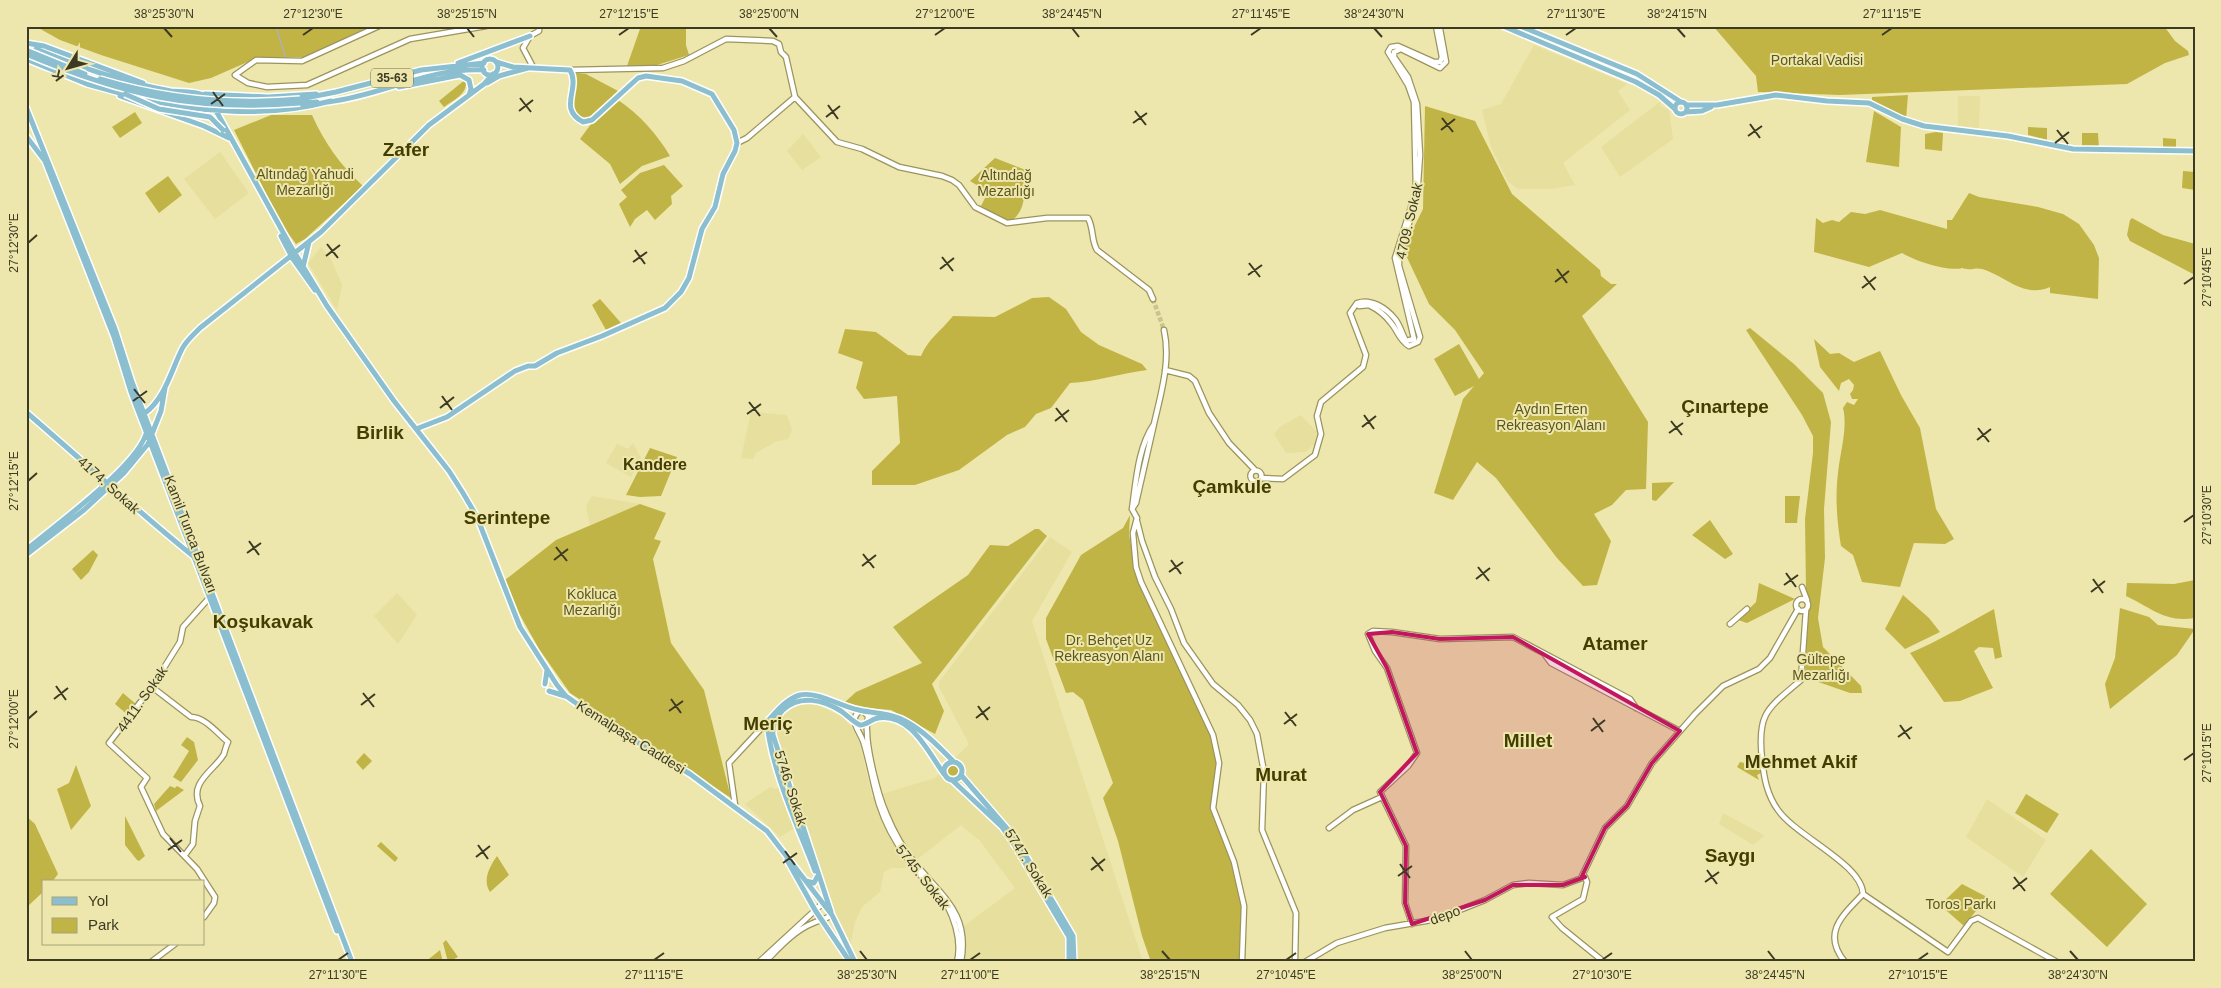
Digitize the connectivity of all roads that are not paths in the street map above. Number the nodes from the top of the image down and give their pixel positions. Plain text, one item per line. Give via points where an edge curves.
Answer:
1 (379, 26) edge
2 (486, 26) edge
3 (539, 26) edge
4 (1438, 26) edge
5 (1503, 26) edge
6 (1520, 26) edge
7 (530, 36) junction
8 (517, 41) junction
9 (26, 43) edge
10 (36, 48) dead end
11 (523, 48) junction
12 (26, 50) edge
13 (26, 54) edge
14 (26, 59) edge
15 (496, 62) junction
16 (484, 63) junction
17 (452, 65) junction
18 (514, 66) junction
19 (533, 67) junction
20 (86, 69) junction
21 (570, 70) junction
22 (484, 71) junction
23 (494, 73) junction
24 (76, 74) junction
25 (80, 81) junction
26 (485, 83) junction
27 (150, 87) junction
28 (101, 88) junction
29 (381, 90) junction
30 (172, 91) junction
31 (336, 92) junction
32 (202, 94) junction
33 (467, 97) junction
34 (796, 97) junction
35 (300, 101) junction
36 (331, 101) junction
37 (1684, 103) junction
38 (169, 104) junction
39 (1717, 104) junction
40 (26, 107) edge
41 (202, 108) junction
42 (1675, 109) junction
43 (216, 110) junction
44 (234, 111) junction
45 (1686, 112) junction
46 (224, 123) junction
47 (226, 134) junction
48 (26, 136) edge
49 (737, 143) junction
50 (2195, 151) edge
51 (309, 242) junction
52 (290, 245) junction
53 (294, 255) junction
54 (303, 266) junction
55 (277, 267) junction
56 (1153, 298) tunnel mouth
57 (327, 306) junction
58 (1164, 330) tunnel mouth
59 (1165, 370) junction
60 (165, 388) junction
61 (26, 412) edge
62 (147, 412) junction
63 (159, 416) junction
64 (416, 429) junction
65 (147, 432) junction
66 (153, 435) junction
67 (151, 441) junction
68 (1255, 470) junction
69 (1261, 478) junction
70 (109, 483) junction
71 (1137, 518) junction
72 (26, 550) edge
73 (26, 555) edge
74 (194, 556) junction
75 (210, 597) junction
76 (1801, 599) junction
77 (1807, 601) junction
78 (1747, 609) dead end
79 (1798, 609) junction
80 (1806, 610) junction
81 (1730, 624) dead end
82 (547, 670) junction
83 (545, 684) dead end
84 (152, 687) junction
85 (549, 691) dead end
86 (566, 696) junction
87 (862, 711) junction
88 (854, 721) junction
89 (767, 722) junction
90 (867, 724) junction
91 (1680, 731) junction
92 (954, 762) junction
93 (944, 774) junction
94 (961, 776) junction
95 (952, 780) junction
96 (1382, 797) junction
97 (735, 805) junction
98 (1329, 828) dead end
99 (776, 840) junction
100 (184, 855) junction
101 (1584, 876) junction
102 (817, 877) junction
103 (205, 880) edge
104 (205, 880) edge
105 (806, 881) junction
106 (1864, 894) junction
107 (823, 903) junction
108 (816, 910) junction
109 (832, 915) junction
110 (205, 916) edge
111 (823, 921) junction
112 (1412, 924) junction
113 (172, 946) edge
114 (151, 962) edge
115 (351, 962) edge
116 (759, 962) edge
117 (765, 962) edge
118 (850, 962) edge
119 (854, 962) edge
120 (957, 962) edge
121 (961, 962) edge
122 (1070, 962) edge
123 (1074, 962) edge
124 (1242, 962) edge
125 (1295, 962) edge
126 (1306, 962) edge
127 (1604, 962) edge
128 (1845, 962) edge
129 (2057, 962) edge

1 - 2 street via 302,61 256,60 235,75 248,84 267,87 307,85 410,38
3 - 7 street via 539,31
4 - 69 street, 4709. Sokak via 1446,58 1440,68 1401,49 1394,52 1414,91 1418,113 1417,197 1399,256 1399,266 1420,337 1418,342 1408,346 1392,324 1373,307 1363,304 1353,308 1351,318 1366,355 1363,367 1321,402 1317,416 1321,434 1315,455 1283,479
5 - 42 main road via 1636,82
6 - 37 main road via 1637,74
7 - 8 main road
7 - 11 street
8 - 11 street
8 - 17 main road
9 - 27 main road via 44,46
10 - 20 main road
11 - 19 street
12 - 35 main road, bridge via 94,77 165,95 218,101
13 - 24 main road, bridge
14 - 25 main road
15 - 16 main road via 491,59
15 - 18 main road
15 - 23 main road via 498,67
16 - 17 main road, 35-63
16 - 22 main road
17 - 31 main road, 35-63
18 - 19 main road
18 - 23 main road
19 - 21 main road
19 - 26 main road
20 - 25 main road via 80,70
20 - 27 main road
21 - 34 street via 663,68 726,39 773,41 786,57
21 - 49 main road via 573,76 570,109 575,118 583,122 592,120 638,78 673,79 688,82 712,94 731,125
22 - 23 main road
22 - 26 main road
22 - 29 main road, 35-63 via 432,74
23 - 26 main road
24 - 35 main road, bridge via 129,92 180,102 266,106
24 - 47 main road, bridge via 155,108 210,117
25 - 28 main road
26 - 33 main road
27 - 30 main road
28 - 38 main road
28 - 47 main road
29 - 33 main road via 460,74 470,84
29 - 36 main road, 35-63
30 - 32 main road
30 - 38 main road via 177,96
31 - 32 main road via 268,97
31 - 35 main road, 35-63
32 - 43 main road, Kemalpaşa Caddesi via 209,98
33 - 51 main road via 429,125
34 - 49 street
34 - 56 street via 836,142 862,149 899,167 952,180 975,207 1007,223 1047,218 1088,218 1092,242 1097,250 1149,290
35 - 36 main road, 35-63
36 - 44 main road via 296,109
37 - 39 main road
37 - 42 main road via 1676,105
37 - 45 main road
38 - 41 main road
39 - 45 main road via 1702,111
39 - 50 main road via 1776,95 1870,103 1918,124 2073,149
40 - 62 main road, Kamil Tunca Bulvarı
41 - 43 main road
41 - 47 main road via 215,116
42 - 45 main road via 1679,114
43 - 44 main road
43 - 46 main road, Kemalpaşa Caddesi
44 - 46 main road
46 - 52 main road, Kemalpaşa Caddesi
47 - 53 main road
48 - 65 main road, Kamil Tunca Bulvarı via 45,161 114,337
49 - 64 main road via 721,180 715,207 702,229 689,278 671,304 557,353 535,366 515,371 447,417
51 - 52 main road
51 - 53 main road
51 - 54 main road
52 - 53 main road, Kemalpaşa Caddesi
53 - 54 main road, Kemalpaşa Caddesi
53 - 55 main road
53 - 55 main road
53 - 57 main road, Kemalpaşa Caddesi
54 - 57 main road, Kemalpaşa Caddesi
55 - 60 main road via 215,314 185,343
57 - 64 main road, Kemalpaşa Caddesi
58 - 59 street via 1167,345
59 - 68 street via 1195,380 1209,413
59 - 71 street via 1136,503 1132,509
60 - 62 main road
60 - 63 main road
61 - 70 main road, 4174. Sokak
62 - 63 main road via 156,411
62 - 65 main road
62 - 66 main road, Kamil Tunca Bulvarı
63 - 66 main road
64 - 82 main road, Kemalpaşa Caddesi via 449,471 477,517 520,627
65 - 67 main road, Kamil Tunca Bulvarı
65 - 70 main road
66 - 67 main road
66 - 115 main road, Kamil Tunca Bulvarı
67 - 70 main road via 124,472
67 - 74 main road, Kamil Tunca Bulvarı
68 - 69 street via 1261,473
68 - 69 street via 1251,474 1252,479
70 - 72 main road
70 - 73 main road via 84,510
70 - 74 main road, 4174. Sokak via 142,515
71 - 124 street via 1133,533 1136,567 1196,693 1218,752 1213,808 1234,862 1244,906
71 - 125 street via 1154,577 1184,643 1213,684 1244,712 1257,734 1264,772 1262,830 1296,913
74 - 75 main road, Kamil Tunca Bulvarı
75 - 84 street, 4411. Sokak via 183,628 180,642
75 - 115 main road, Kamil Tunca Bulvarı
76 - 77 street
76 - 77 street via 1802,587
76 - 79 street via 1796,603
77 - 80 street
78 - 81 street
79 - 80 street
79 - 91 street via 1770,658 1759,669 1723,686
80 - 106 street via 1801,680 1767,710 1762,723 1760,745 1766,787 1787,821 1849,867 1863,886
82 - 83 main road
82 - 86 main road, Kemalpaşa Caddesi
84 - 100 street, 4411. Sokak via 110,743 147,778 141,787 156,823
84 - 100 street via 228,742 223,755 200,781 195,837
85 - 86 main road
86 - 97 main road, Kemalpaşa Caddesi
87 - 88 street via 854,716
87 - 89 main road via 810,695 799,696 784,704
87 - 90 street, 5745. Sokak via 868,716
87 - 92 main road via 908,722
88 - 90 main road, 5746. Sokak via 860,725
88 - 109 main road, 5746. Sokak via 839,710 805,700 784,709 772,729
88 - 120 street, 5745. Sokak via 862,737 880,805 895,839 909,862 953,916 958,942
89 - 97 street via 730,763
89 - 102 main road, 5746. Sokak via 777,764
90 - 93 main road, 5746. Sokak via 882,717 905,724 916,732
90 - 121 street, 5745. Sokak via 886,814 909,856 946,897 957,915 964,949
91 - 96 street via 1551,663 1544,654 1513,637 1440,639 1373,631 1368,634 1387,668 1416,753 1408,766 1380,792
91 - 101 street via 1652,763 1627,806 1605,828
92 - 93 main road via 946,765
92 - 94 main road via 961,767
93 - 95 main road, 5746. Sokak
94 - 95 main road
94 - 123 main road, 5747. Sokak via 1016,838 1074,936
95 - 122 main road, 5747. Sokak via 1012,841 1069,937
96 - 98 street via 1353,810
96 - 112 street via 1406,846 1405,903
97 - 99 main road, Kemalpaşa Caddesi
99 - 105 main road, Kemalpaşa Caddesi
99 - 108 main road, Kemalpaşa Caddesi
100 - 104 street, 4411. Sokak
101 - 112 street, depo via 1563,885 1514,885 1428,922
101 - 127 street via 1588,882 1583,898 1552,917
102 - 105 main road via 814,883
102 - 107 main road, 5746. Sokak
103 - 110 street, 4411. Sokak via 215,898
105 - 107 main road, Kemalpaşa Caddesi
106 - 128 street via 1840,919 1834,934 1836,951
106 - 129 street via 1948,952 1971,920 1978,918
107 - 108 street
107 - 109 main road, Kemalpaşa Caddesi
108 - 111 main road, Kemalpaşa Caddesi
108 - 116 street
109 - 111 street
109 - 119 main road, Kemalpaşa Caddesi
111 - 117 street via 798,931
111 - 118 main road, Kemalpaşa Caddesi
112 - 126 street, depo via 1385,928 1337,943
113 - 114 street

